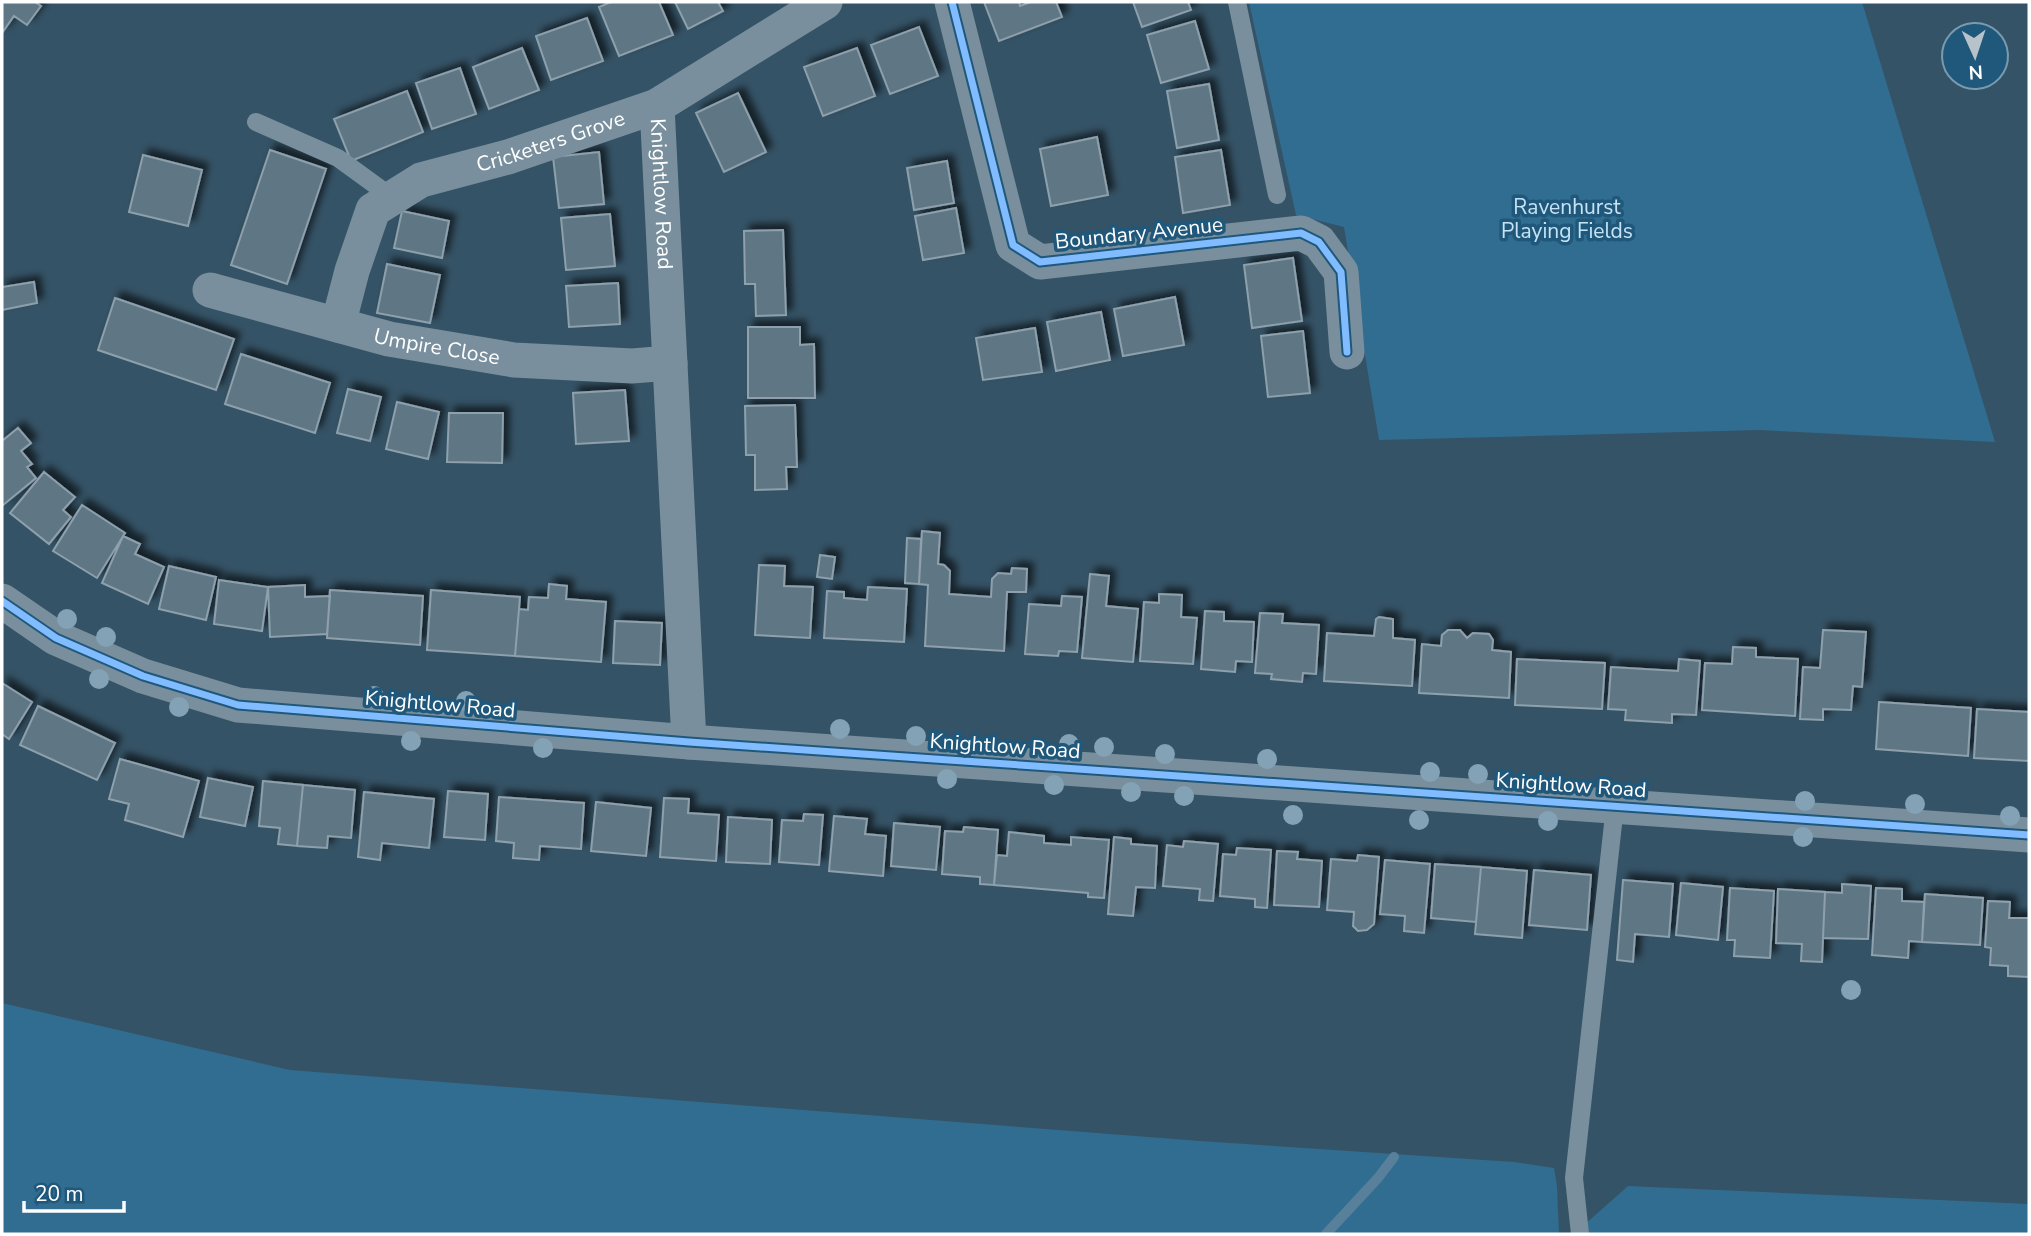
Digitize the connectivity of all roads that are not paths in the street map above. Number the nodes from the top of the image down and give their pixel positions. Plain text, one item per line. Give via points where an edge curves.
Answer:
1 (825, 2) edge
2 (953, 2) edge
3 (1237, 2) edge
4 (657, 106) junction
5 (256, 122) dead end
6 (1277, 195) dead end
7 (393, 198) junction
8 (210, 290) dead end
9 (338, 325) junction
10 (1347, 352) dead end
11 (670, 363) junction
12 (2, 601) edge
13 (689, 742) junction
14 (1615, 806) junction
15 (2029, 835) edge
16 (1580, 1234) edge

1 - 4 street, Cricketers Grove
2 - 10 street, Boundary Avenue via 1013,244 1040,262 1301,233 1319,242 1341,272
3 - 6 lane
4 - 7 street, Cricketers Grove via 508,157 421,180
4 - 11 street, Knightlow Road
5 - 7 lane via 338,158
7 - 9 street, Cricketers Grove via 373,210
8 - 9 street, Umpire Close
9 - 11 street, Umpire Close via 389,339 514,360 632,366
11 - 13 street, Knightlow Road
12 - 13 street, Knightlow Road via 56,638 144,676 238,705
13 - 14 street, Knightlow Road
14 - 15 street, Knightlow Road
14 - 16 lane via 1574,1178

